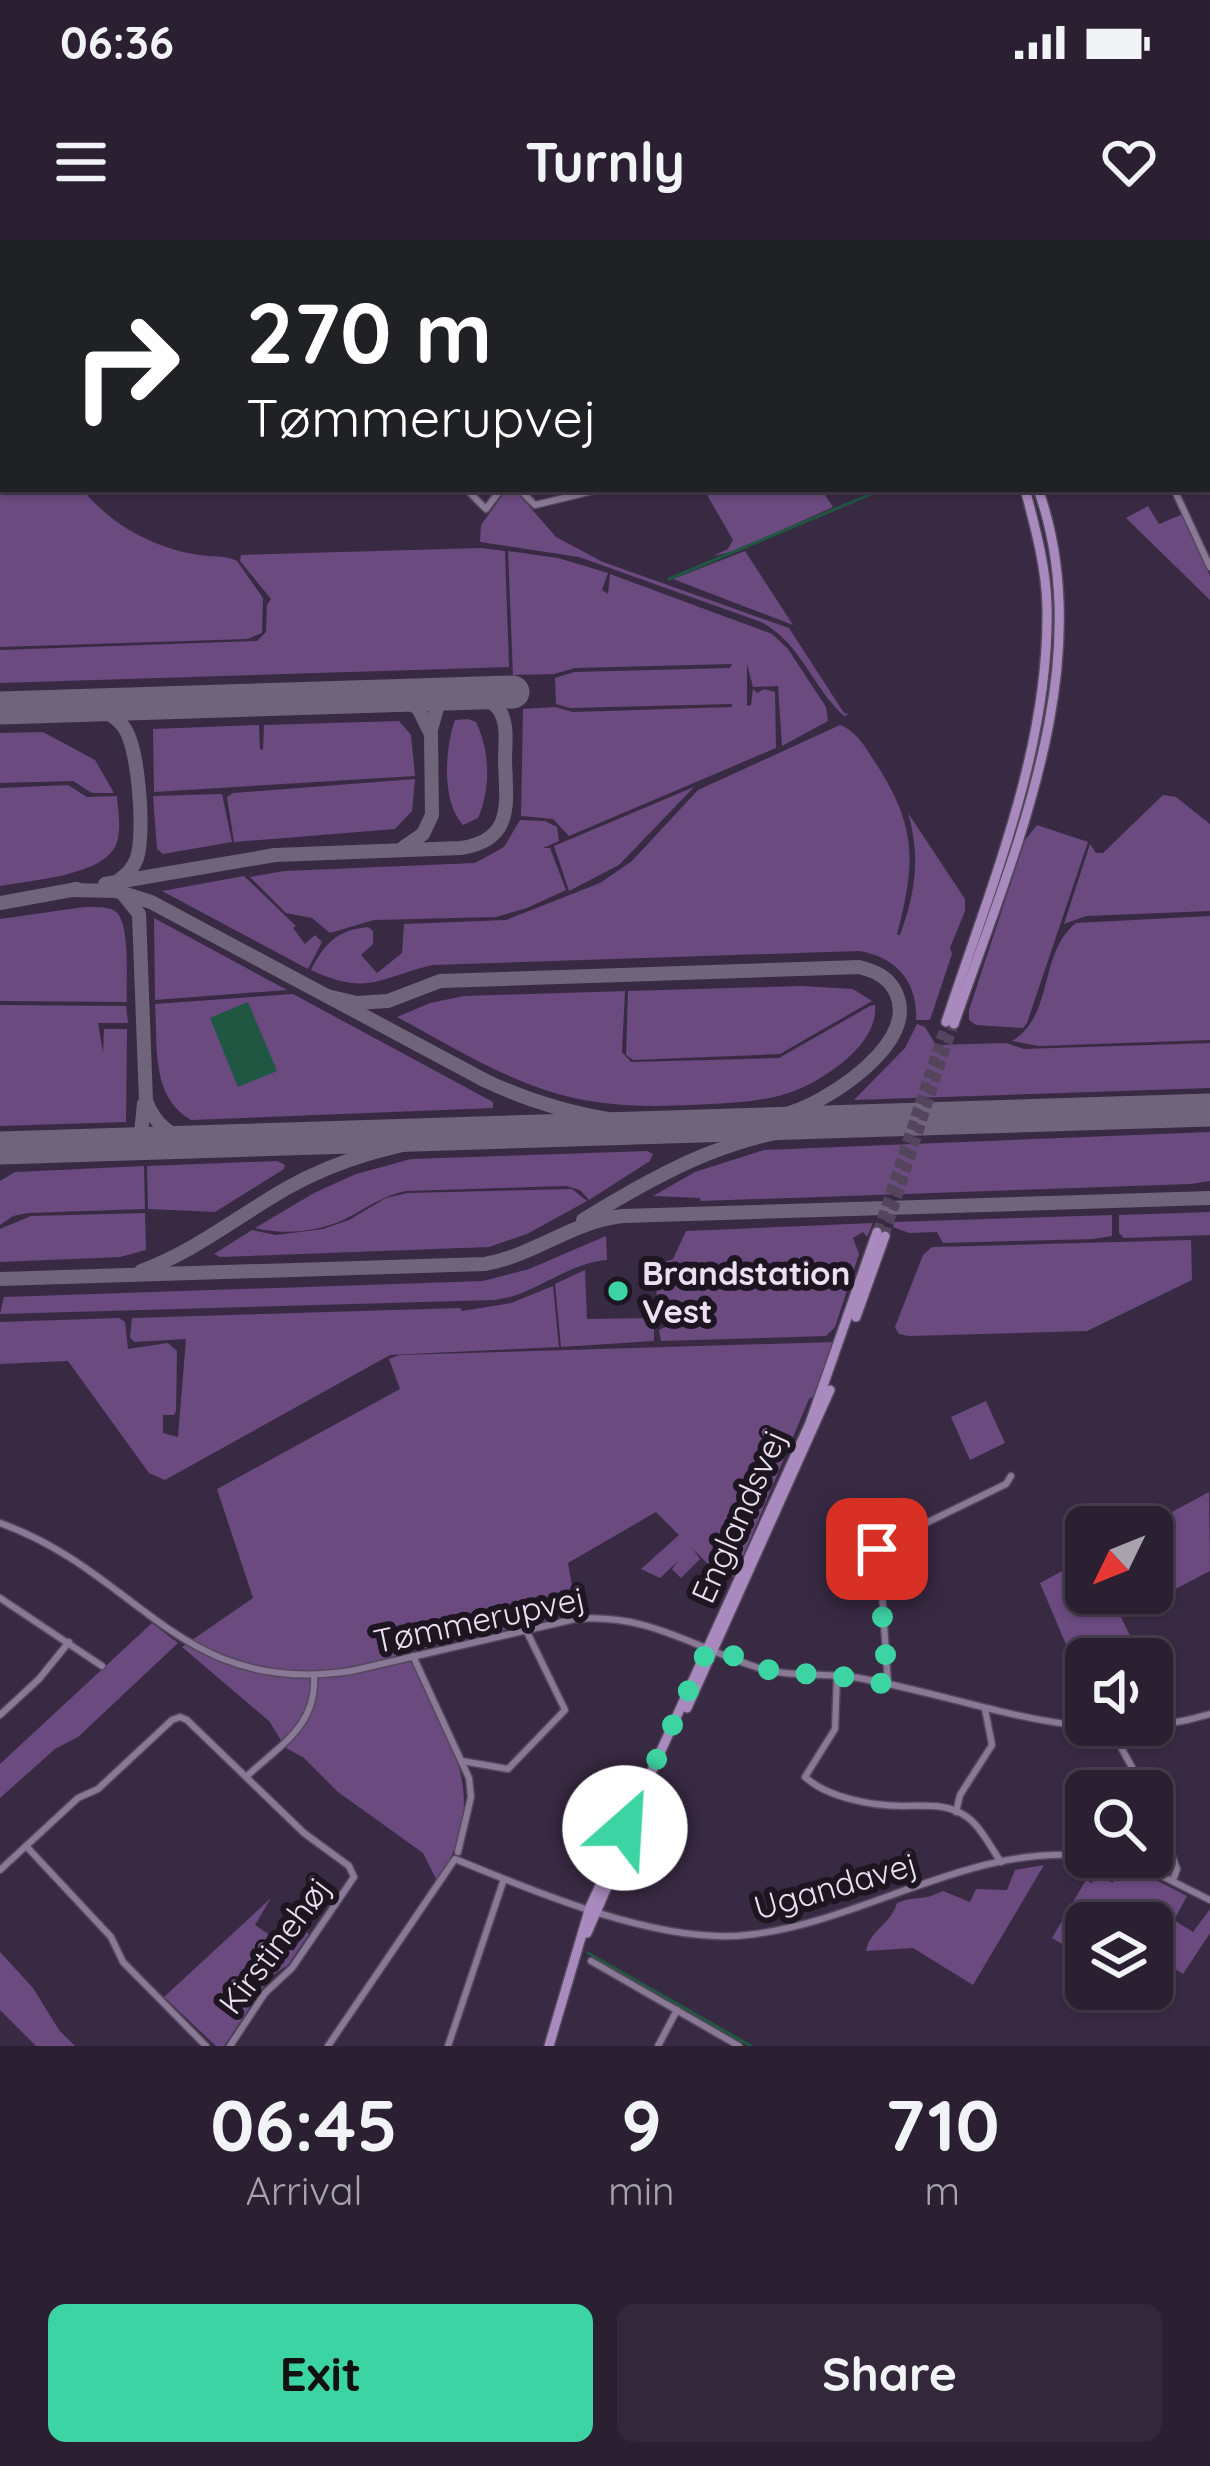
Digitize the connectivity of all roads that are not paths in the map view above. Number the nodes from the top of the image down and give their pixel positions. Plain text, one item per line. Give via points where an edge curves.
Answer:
1 (468, 492) edge
2 (499, 492) edge
3 (522, 492) edge
4 (589, 492) edge
5 (1026, 492) edge
6 (1039, 492) edge
7 (1175, 492) edge
8 (1210, 567) edge
9 (881, 1234) tunnel mouth
10 (1011, 1476) dead end
11 (0, 1522) edge
12 (0, 1598) edge
13 (526, 1630) junction
14 (70, 1642) junction
15 (712, 1647) junction
16 (413, 1656) junction
17 (102, 1666) dead end
18 (314, 1676) junction
19 (837, 1676) junction
20 (888, 1685) junction
21 (985, 1709) junction
22 (1210, 1714) edge
23 (0, 1715) edge
24 (1065, 1722) edge
25 (1173, 1724) edge
26 (462, 1761) junction
27 (247, 1776) junction
28 (956, 1812) junction
29 (26, 1846) junction
30 (457, 1856) junction
31 (1065, 1856) edge
32 (1173, 1858) edge
33 (1001, 1862) junction
34 (0, 1870) edge
35 (1168, 1878) edge
36 (504, 1879) junction
37 (1173, 1880) junction
38 (1210, 1900) edge
39 (594, 1908) junction
40 (591, 1961) dead end
41 (677, 2010) junction
42 (206, 2046) edge
43 (230, 2046) edge
44 (328, 2046) edge
45 (448, 2046) edge
46 (549, 2046) edge
47 (658, 2046) edge
48 (739, 2046) edge

1 - 2 street via 489,508
3 - 4 street via 535,505
5 - 6 main road via 1047,605 1043,680 1030,753 950,1023 1017,842 1055,686 1055,565
7 - 8 street
9 - 15 main road, Englandsvej via 819,1423
10 - 20 street via 879,1546
11 - 18 street, Tømmerupvej via 66,1553 211,1656 274,1675
12 - 14 street
13 - 15 street, Tømmerupvej via 602,1617
13 - 16 street, Tømmerupvej
13 - 26 street via 565,1710 508,1769
14 - 17 street
14 - 23 street
15 - 19 street, Tømmerupvej via 772,1671
15 - 39 main road, Englandsvej
16 - 18 street, Tømmerupvej
16 - 26 street
18 - 27 street via 310,1714
19 - 20 street, Tømmerupvej
19 - 28 street via 835,1729 808,1780 868,1802
20 - 21 street, Tømmerupvej
21 - 24 street, Tømmerupvej
21 - 28 street via 992,1744
22 - 25 street, Tømmerupvej
26 - 30 street via 471,1796
27 - 29 street, Kirstinehøj via 188,1720 176,1718
27 - 43 street, Kirstinehøj via 354,1877
28 - 33 street
29 - 34 street, Kirstinehøj
29 - 42 street, Kirstinehøj
30 - 36 street
30 - 44 street
31 - 33 street, Ugandavej
32 - 37 street
33 - 39 street, Ugandavej via 745,1936 685,1934
35 - 37 street, Ugandavej
36 - 39 street
36 - 45 street
37 - 38 street, Ugandavej
39 - 46 main road, Englandsvej
40 - 41 street
41 - 47 street
41 - 48 street

